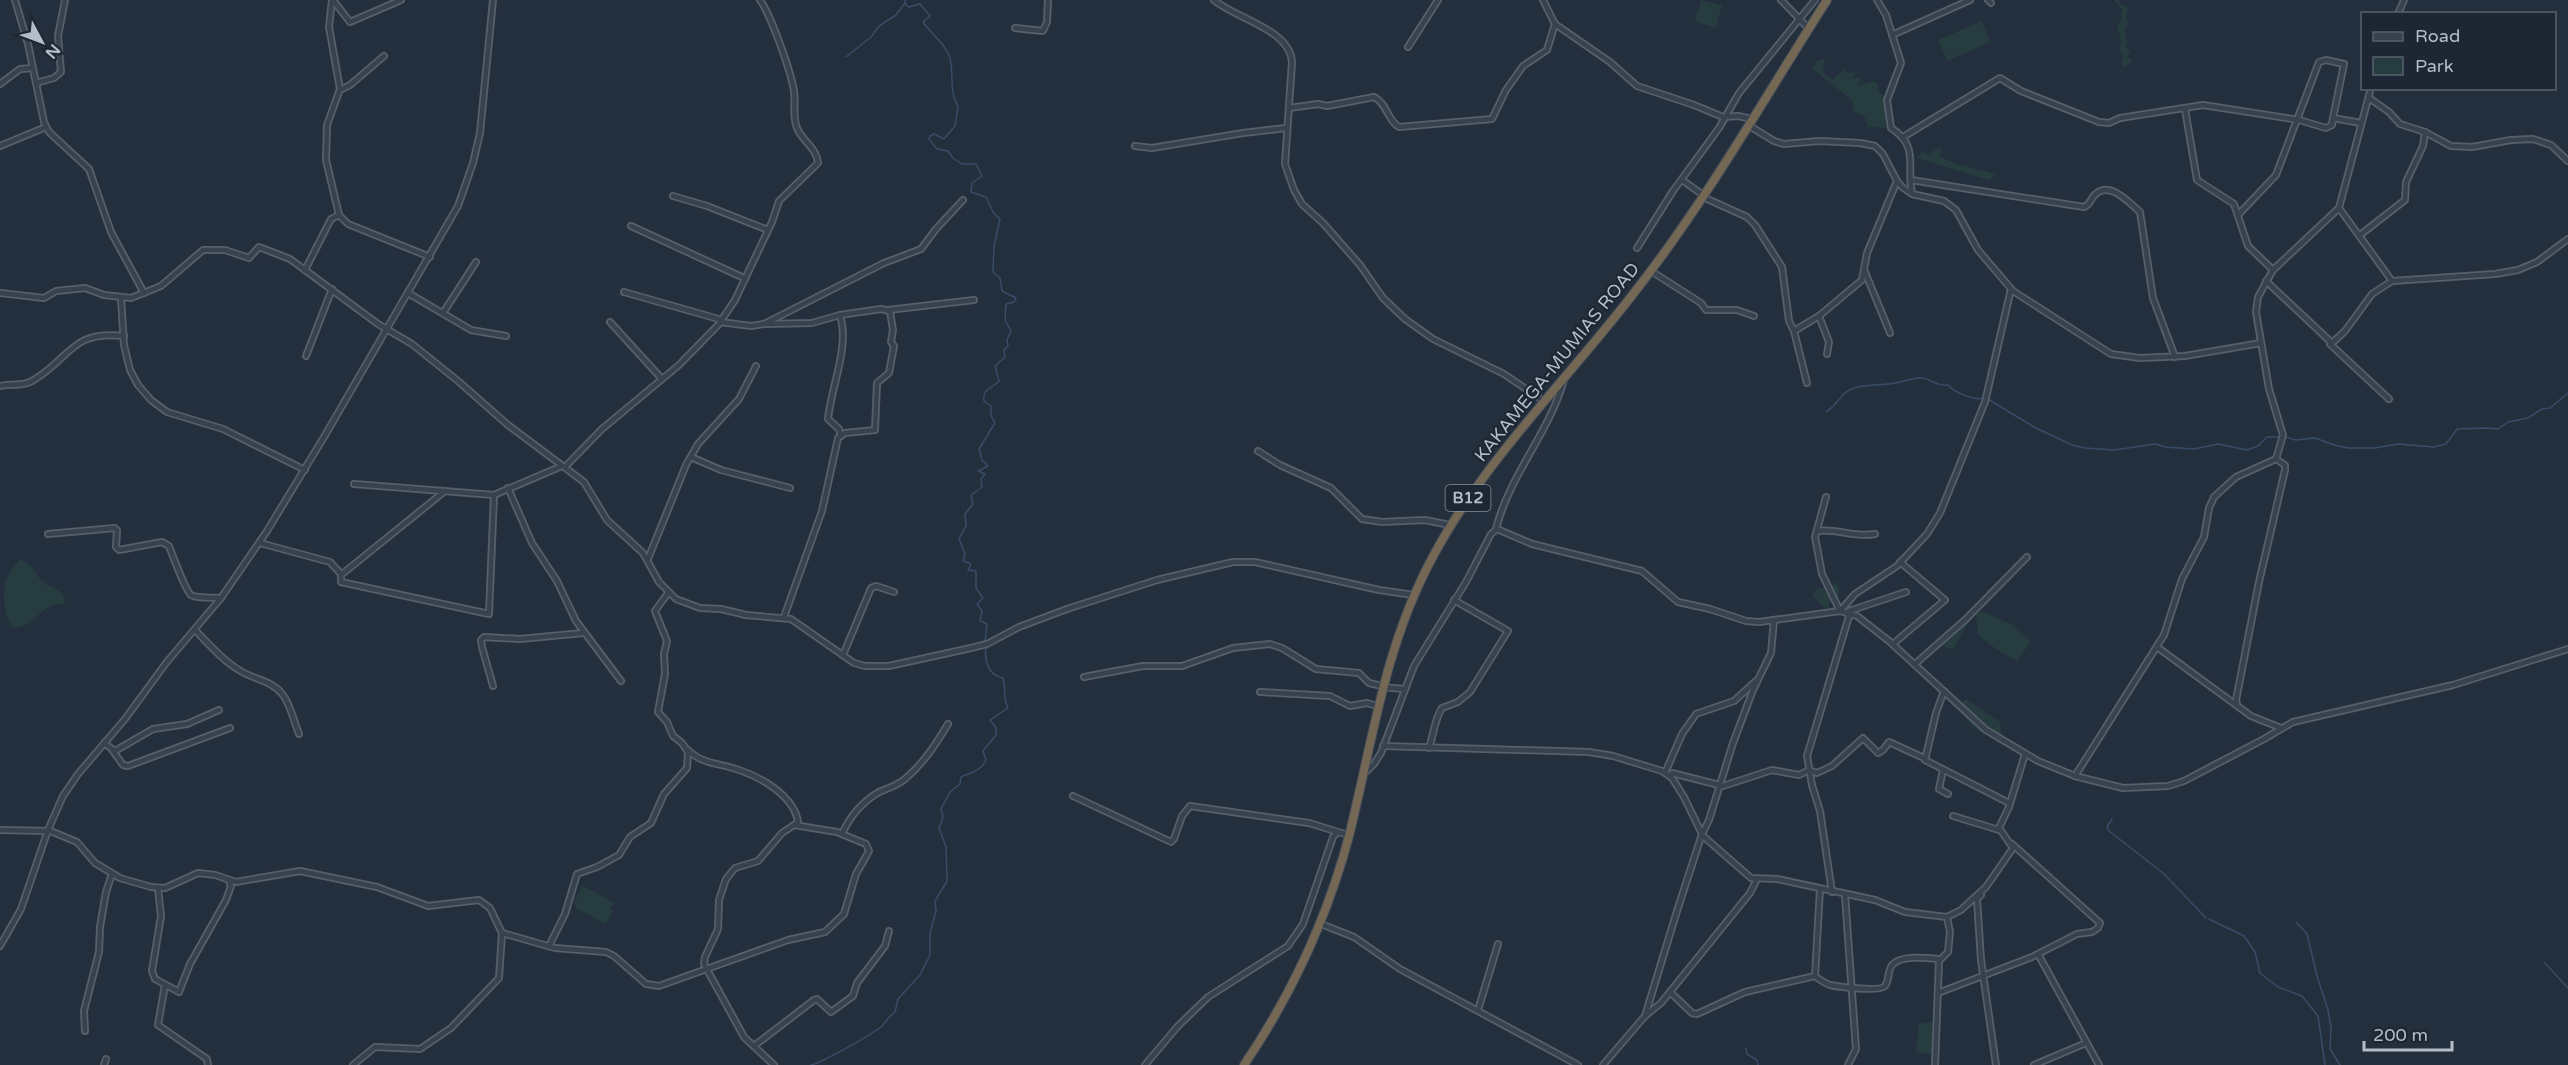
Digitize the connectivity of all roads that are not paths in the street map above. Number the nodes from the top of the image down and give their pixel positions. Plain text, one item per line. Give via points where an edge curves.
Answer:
1 (15, 0) edge
2 (65, 0) edge
3 (333, 0) edge
4 (401, 0) edge
5 (493, 0) edge
6 (760, 0) edge
7 (1048, 0) edge
8 (1214, 0) edge
9 (1438, 0) edge
10 (1543, 0) edge
11 (1781, 0) edge
12 (1815, 0) edge
13 (1827, 0) edge
14 (1876, 0) edge
15 (1970, 0) edge
16 (1800, 19) junction
17 (1555, 24) junction
18 (1015, 28) dead end
19 (1809, 29) junction
20 (1892, 35) junction
21 (1408, 47) dead end
22 (384, 56) dead end
23 (33, 68) junction
24 (1, 82) edge
25 (36, 83) junction
26 (340, 90) junction
27 (2371, 90) edge
28 (2369, 98) junction
29 (1289, 108) junction
30 (2185, 109) junction
31 (1723, 117) junction
32 (2333, 118) junction
33 (2298, 120) junction
34 (1750, 122) junction
35 (2361, 123) junction
36 (46, 127) junction
37 (1286, 128) junction
38 (2425, 132) junction
39 (1903, 137) junction
40 (0, 146) edge
41 (1135, 146) dead end
42 (2568, 161) edge
43 (1682, 180) junction
44 (1911, 180) junction
45 (1897, 182) junction
46 (1912, 194) junction
47 (673, 196) dead end
48 (1703, 196) junction
49 (963, 200) dead end
50 (2339, 208) junction
51 (2239, 214) junction
52 (339, 215) junction
53 (631, 226) dead end
54 (768, 230) junction
55 (2360, 235) junction
56 (2568, 238) edge
57 (1637, 248) dead end
58 (430, 256) junction
59 (476, 262) dead end
60 (305, 270) junction
61 (1864, 270) junction
62 (2273, 270) junction
63 (1651, 271) junction
64 (744, 278) junction
65 (2266, 281) junction
66 (2392, 281) junction
67 (332, 289) junction
68 (2011, 289) junction
69 (408, 292) junction
70 (624, 292) dead end
71 (0, 293) edge
72 (144, 294) junction
73 (122, 298) junction
74 (974, 300) dead end
75 (888, 310) junction
76 (443, 313) junction
77 (840, 315) junction
78 (1754, 316) dead end
79 (1819, 316) junction
80 (721, 321) junction
81 (610, 322) dead end
82 (764, 324) junction
83 (387, 330) junction
84 (1794, 331) junction
85 (1890, 333) dead end
86 (124, 336) junction
87 (506, 336) dead end
88 (2337, 340) junction
89 (2261, 343) junction
90 (2330, 344) junction
91 (2335, 349) junction
92 (1827, 354) dead end
93 (306, 356) dead end
94 (2175, 357) junction
95 (756, 366) dead end
96 (1565, 378) junction
97 (662, 379) junction
98 (1807, 383) dead end
99 (0, 386) edge
100 (2390, 399) dead end
101 (1543, 404) junction
102 (1552, 413) junction
103 (841, 436) junction
104 (1258, 451) dead end
105 (691, 457) junction
106 (2276, 459) junction
107 (563, 467) junction
108 (305, 470) junction
109 (354, 484) dead end
110 (508, 488) junction
111 (789, 488) dead end
112 (445, 491) junction
113 (494, 495) junction
114 (1826, 497) dead end
115 (1450, 525) junction
116 (1496, 529) junction
117 (1817, 531) junction
118 (48, 534) dead end
119 (1875, 534) dead end
120 (260, 543) junction
121 (2027, 558) dead end
122 (648, 559) junction
123 (1900, 562) junction
124 (341, 574) junction
125 (668, 592) junction
126 (894, 592) dead end
127 (1906, 592) dead end
128 (1414, 596) junction
129 (221, 598) junction
130 (1454, 600) junction
131 (1840, 611) junction
132 (1848, 612) junction
133 (784, 617) junction
134 (1774, 620) junction
135 (195, 630) junction
136 (584, 633) junction
137 (1893, 644) junction
138 (2157, 647) junction
139 (2568, 649) edge
140 (843, 655) junction
141 (1916, 664) junction
142 (1084, 677) dead end
143 (1759, 679) junction
144 (621, 681) dead end
145 (493, 686) dead end
146 (1382, 686) junction
147 (1404, 689) junction
148 (1260, 692) dead end
149 (1944, 692) junction
150 (2237, 704) junction
151 (1377, 706) junction
152 (219, 711) dead end
153 (948, 724) dead end
154 (230, 728) dead end
155 (2281, 728) junction
156 (299, 734) dead end
157 (104, 743) junction
158 (1383, 746) junction
159 (686, 748) junction
160 (1429, 748) junction
161 (113, 751) junction
162 (2025, 754) junction
163 (1378, 757) junction
164 (1924, 758) junction
165 (1365, 759) junction
166 (1943, 770) junction
167 (1810, 771) junction
168 (1667, 774) junction
169 (1362, 776) junction
170 (2075, 776) junction
171 (1720, 786) junction
172 (1948, 794) dead end
173 (1073, 796) dead end
174 (2009, 803) junction
175 (1953, 816) dead end
176 (798, 820) junction
177 (794, 825) junction
178 (802, 826) junction
179 (0, 830) edge
180 (48, 830) junction
181 (1999, 830) junction
182 (1338, 832) junction
183 (842, 834) junction
184 (1702, 834) junction
185 (1349, 835) junction
186 (2012, 844) junction
187 (112, 874) junction
188 (1996, 874) junction
189 (1757, 879) junction
190 (229, 881) junction
191 (158, 888) junction
192 (1820, 889) junction
193 (1832, 892) junction
194 (1845, 895) junction
195 (1947, 917) junction
196 (1321, 924) junction
197 (889, 931) dead end
198 (502, 933) junction
199 (1498, 944) dead end
200 (0, 946) edge
201 (549, 946) junction
202 (2038, 954) junction
203 (1939, 959) junction
204 (708, 970) junction
205 (1983, 974) junction
206 (1815, 976) junction
207 (165, 985) junction
208 (1852, 988) junction
209 (1670, 992) junction
210 (1938, 993) junction
211 (1478, 1010) junction
212 (1645, 1016) junction
213 (85, 1031) dead end
214 (2086, 1043) junction
215 (753, 1046) junction
216 (106, 1059) dead end
217 (104, 1065) edge
218 (208, 1065) edge
219 (353, 1065) edge
220 (774, 1065) edge
221 (1145, 1065) edge
222 (1244, 1065) edge
223 (1578, 1065) edge
224 (1603, 1065) edge
225 (1848, 1065) edge
226 (1935, 1065) edge
227 (1996, 1065) edge
228 (2034, 1065) edge
229 (2099, 1065) edge

1 - 23 street
2 - 25 street via 58,36 61,72
3 - 4 street via 350,22
3 - 26 street via 329,27
5 - 58 street via 476,152 458,206
6 - 54 street via 794,89 797,130 818,160 811,172 783,195
7 - 18 street via 1043,31
8 - 29 street via 1269,32 1289,49
9 - 21 street
10 - 17 street
11 - 16 street
12 - 16 street
13 - 19 highway, KAKAMEGA-MUMIAS ROAD / B12
14 - 20 street
15 - 20 street
16 - 19 street
16 - 31 street
17 - 29 street via 1547,50 1523,66 1492,118 1399,127 1381,101 1374,98
17 - 31 street via 1637,86
19 - 34 highway, KAKAMEGA-MUMIAS ROAD / B12
20 - 39 street via 1901,63 1887,100 1891,128
22 - 26 street
23 - 24 street via 20,69
23 - 25 street
25 - 36 street
26 - 52 street via 325,142
27 - 28 street
28 - 35 street
28 - 38 street via 2400,124
29 - 37 street
30 - 33 street via 2208,106
30 - 39 street via 2099,122 2021,91 2000,78
30 - 51 street via 2197,180 2232,202
31 - 34 street via 1738,116
31 - 43 street
32 - 33 street via 2326,129
32 - 33 street via 2344,64 2323,60
32 - 35 street
33 - 51 street via 2276,175
34 - 45 street via 1784,144 1819,141 1872,145 1882,154
34 - 48 highway, KAKAMEGA-MUMIAS ROAD / B12
35 - 50 street
36 - 40 street
36 - 72 street via 89,169 111,232
37 - 41 street via 1152,148
37 - 101 street via 1285,164 1299,200 1360,265 1383,297 1433,339 1504,374
38 - 42 street via 2459,148 2533,139 2551,145
38 - 55 street via 2423,146 2406,182 2405,200
39 - 44 street via 1910,157
43 - 48 street
43 - 57 street
44 - 46 street
44 - 94 street via 2084,207 2100,191 2119,195 2140,212 2153,297
45 - 46 street
45 - 61 street
46 - 68 street via 1953,207 1978,250
47 - 54 street
48 - 63 highway, KAKAMEGA-MUMIAS ROAD / B12
48 - 84 street via 1755,225 1783,269 1789,321
49 - 82 street via 921,249 884,263
50 - 55 street
50 - 62 street
51 - 62 street via 2248,246
52 - 58 street via 348,224
52 - 60 street via 330,219
53 - 64 street
54 - 64 street
55 - 66 street
56 - 66 street via 2537,262 2518,270
58 - 69 street
59 - 76 street
60 - 67 street
60 - 72 street via 261,247 249,258 206,249 161,286
61 - 79 street via 1856,287
61 - 85 street
62 - 65 street
63 - 78 street via 1706,310 1737,310
63 - 96 highway, KAKAMEGA-MUMIAS ROAD / B12
64 - 80 street
65 - 89 street via 2256,304
65 - 90 street
66 - 88 street via 2372,294
67 - 83 street
67 - 93 street
68 - 94 street via 2111,354 2132,358
68 - 123 street via 1983,408 1934,524
69 - 76 street
69 - 83 street
70 - 80 street
71 - 73 street via 44,298 56,291 85,288
72 - 73 street
73 - 86 street
74 - 75 street
75 - 77 street
75 - 103 street via 894,346 889,373 876,387 876,429
76 - 87 street via 471,330
77 - 82 street via 812,323
77 - 103 street via 841,351 828,420
79 - 84 street
79 - 92 street via 1829,342
80 - 82 street
80 - 97 street
81 - 97 street
83 - 107 street via 412,344
83 - 108 street
84 - 98 street
86 - 99 street via 108,333 88,337 33,380
86 - 108 street via 133,377 159,407 223,429
88 - 90 street
88 - 91 street
89 - 94 street
89 - 106 street via 2283,437
90 - 91 street
91 - 100 street
95 - 105 street via 739,399
96 - 101 highway, KAKAMEGA-MUMIAS ROAD / B12
96 - 102 street
97 - 107 street
101 - 102 street
101 - 115 highway, KAKAMEGA-MUMIAS ROAD / B12 via 1492,464
102 - 116 street
103 - 133 street via 814,538
104 - 115 street via 1331,488 1362,519 1425,520
105 - 111 street via 721,470
105 - 122 street
106 - 138 street via 2236,477 2214,497 2204,537 2188,564
106 - 150 street via 2286,470 2259,582
107 - 110 street
107 - 122 street via 584,482 607,520
108 - 120 street
109 - 112 street
110 - 113 street
110 - 136 street via 532,543 557,580
112 - 113 street
112 - 124 street
113 - 124 street via 489,614 364,588 342,582
114 - 117 street
115 - 128 highway, KAKAMEGA-MUMIAS ROAD / B12
116 - 130 street
116 - 134 street via 1543,547 1642,571 1682,604 1750,622
117 - 119 street
117 - 131 street via 1822,574
118 - 129 street via 115,528 119,550 162,542 169,546 189,593 195,597
120 - 124 street via 330,562
120 - 129 street
121 - 141 street
122 - 125 street via 658,582
123 - 131 street via 1855,594
123 - 137 street via 1945,600
125 - 133 street via 693,607
125 - 159 street via 655,611 667,645 657,712
126 - 140 street via 871,588
127 - 132 street
128 - 140 street via 1254,562 1233,562 1104,596 1019,627 985,644 889,666 859,665
128 - 146 highway, KAKAMEGA-MUMIAS ROAD / B12
129 - 135 street
130 - 147 street via 1421,652
130 - 160 street via 1508,631 1470,692 1442,708
131 - 132 street
131 - 134 street
132 - 137 street
132 - 167 street via 1807,756
133 - 140 street
134 - 143 street via 1771,653
135 - 156 street via 239,670 276,689 285,699
135 - 157 street
136 - 144 street
136 - 145 street via 520,639 484,637 482,647
137 - 141 street
138 - 150 street
138 - 170 street
139 - 155 street via 2453,685
141 - 149 street
142 - 146 street via 1149,665 1182,666 1233,648 1270,644 1316,669 1359,673 1369,683
143 - 168 street via 1734,701 1696,714 1682,734
143 - 171 street via 1743,714
146 - 147 street
146 - 151 highway, KAKAMEGA-MUMIAS ROAD / B12
147 - 158 street
148 - 151 street via 1330,696 1350,706
149 - 162 street via 1980,727
149 - 164 street
150 - 155 street via 2257,719
151 - 165 highway, KAKAMEGA-MUMIAS ROAD / B12
152 - 161 street via 187,724 153,729
153 - 183 street via 914,770 900,783 866,801 852,815
154 - 161 street via 128,766
155 - 170 street via 2225,761 2168,786 2123,788
157 - 161 street
157 - 180 street via 68,788
158 - 160 street
158 - 163 street
159 - 176 street via 702,761 745,772 782,793
159 - 201 street via 687,768 664,794 651,823 630,837 619,855 577,874 565,914
160 - 168 street via 1589,752 1618,757
162 - 170 street
162 - 174 street
163 - 165 street
163 - 169 street
164 - 166 street
164 - 167 street via 1889,742 1878,753 1863,738 1832,766 1817,773
165 - 169 highway, KAKAMEGA-MUMIAS ROAD / B12
166 - 172 street via 1939,789
166 - 174 street
167 - 171 street via 1800,776 1772,770
167 - 193 street
168 - 171 street
168 - 184 street via 1684,797
169 - 185 highway, KAKAMEGA-MUMIAS ROAD / B12
171 - 184 street
173 - 182 street via 1172,842 1184,810 1190,806 1309,823
174 - 181 street
175 - 181 street
176 - 177 street
176 - 178 street
177 - 178 street
177 - 204 street via 758,861 735,868 728,875 718,900 718,929 705,957
178 - 183 street
179 - 180 street
180 - 187 street via 77,842 91,860
180 - 200 street via 21,909
181 - 186 street
182 - 185 street
182 - 221 street via 1329,847 1303,924 1288,946 1208,997
183 - 204 street via 870,849 856,874 840,920 825,932 788,940
184 - 189 street via 1745,875
184 - 212 street
185 - 196 highway, KAKAMEGA-MUMIAS ROAD / B12
186 - 188 street
186 - 202 street via 2100,923 2095,930 2069,937
187 - 191 street
187 - 213 street via 84,1011
188 - 195 street via 1961,910
188 - 205 street via 1977,899
189 - 192 street via 1770,878
189 - 209 street
190 - 191 street via 198,873
190 - 198 street via 305,871 377,887 428,906 479,900 490,908
190 - 207 street via 226,900 179,992
191 - 207 street via 161,916 152,971 155,979
192 - 193 street
192 - 206 street
193 - 194 street
194 - 195 street via 1880,901 1905,912
194 - 208 street
195 - 203 street via 1948,952
196 - 211 street via 1363,942 1400,969
196 - 222 highway, KAKAMEGA-MUMIAS ROAD / B12 via 1291,989
197 - 215 street via 885,946 857,983 851,998 831,1012 814,1000
198 - 201 street
198 - 219 street via 499,978 451,1028 418,1050 375,1047
199 - 211 street
201 - 204 street via 606,952 652,986
202 - 205 street
202 - 214 street
203 - 208 street via 1895,963 1883,987
203 - 210 street
204 - 215 street via 741,1032
205 - 210 street
205 - 227 street
206 - 208 street via 1831,985
206 - 209 street via 1745,992 1696,1014
207 - 218 street via 158,1025 203,1055 209,1060
208 - 225 street via 1856,1049
209 - 212 street
210 - 226 street
211 - 223 street
212 - 224 street
214 - 228 street
214 - 229 street
215 - 220 street
216 - 217 street

